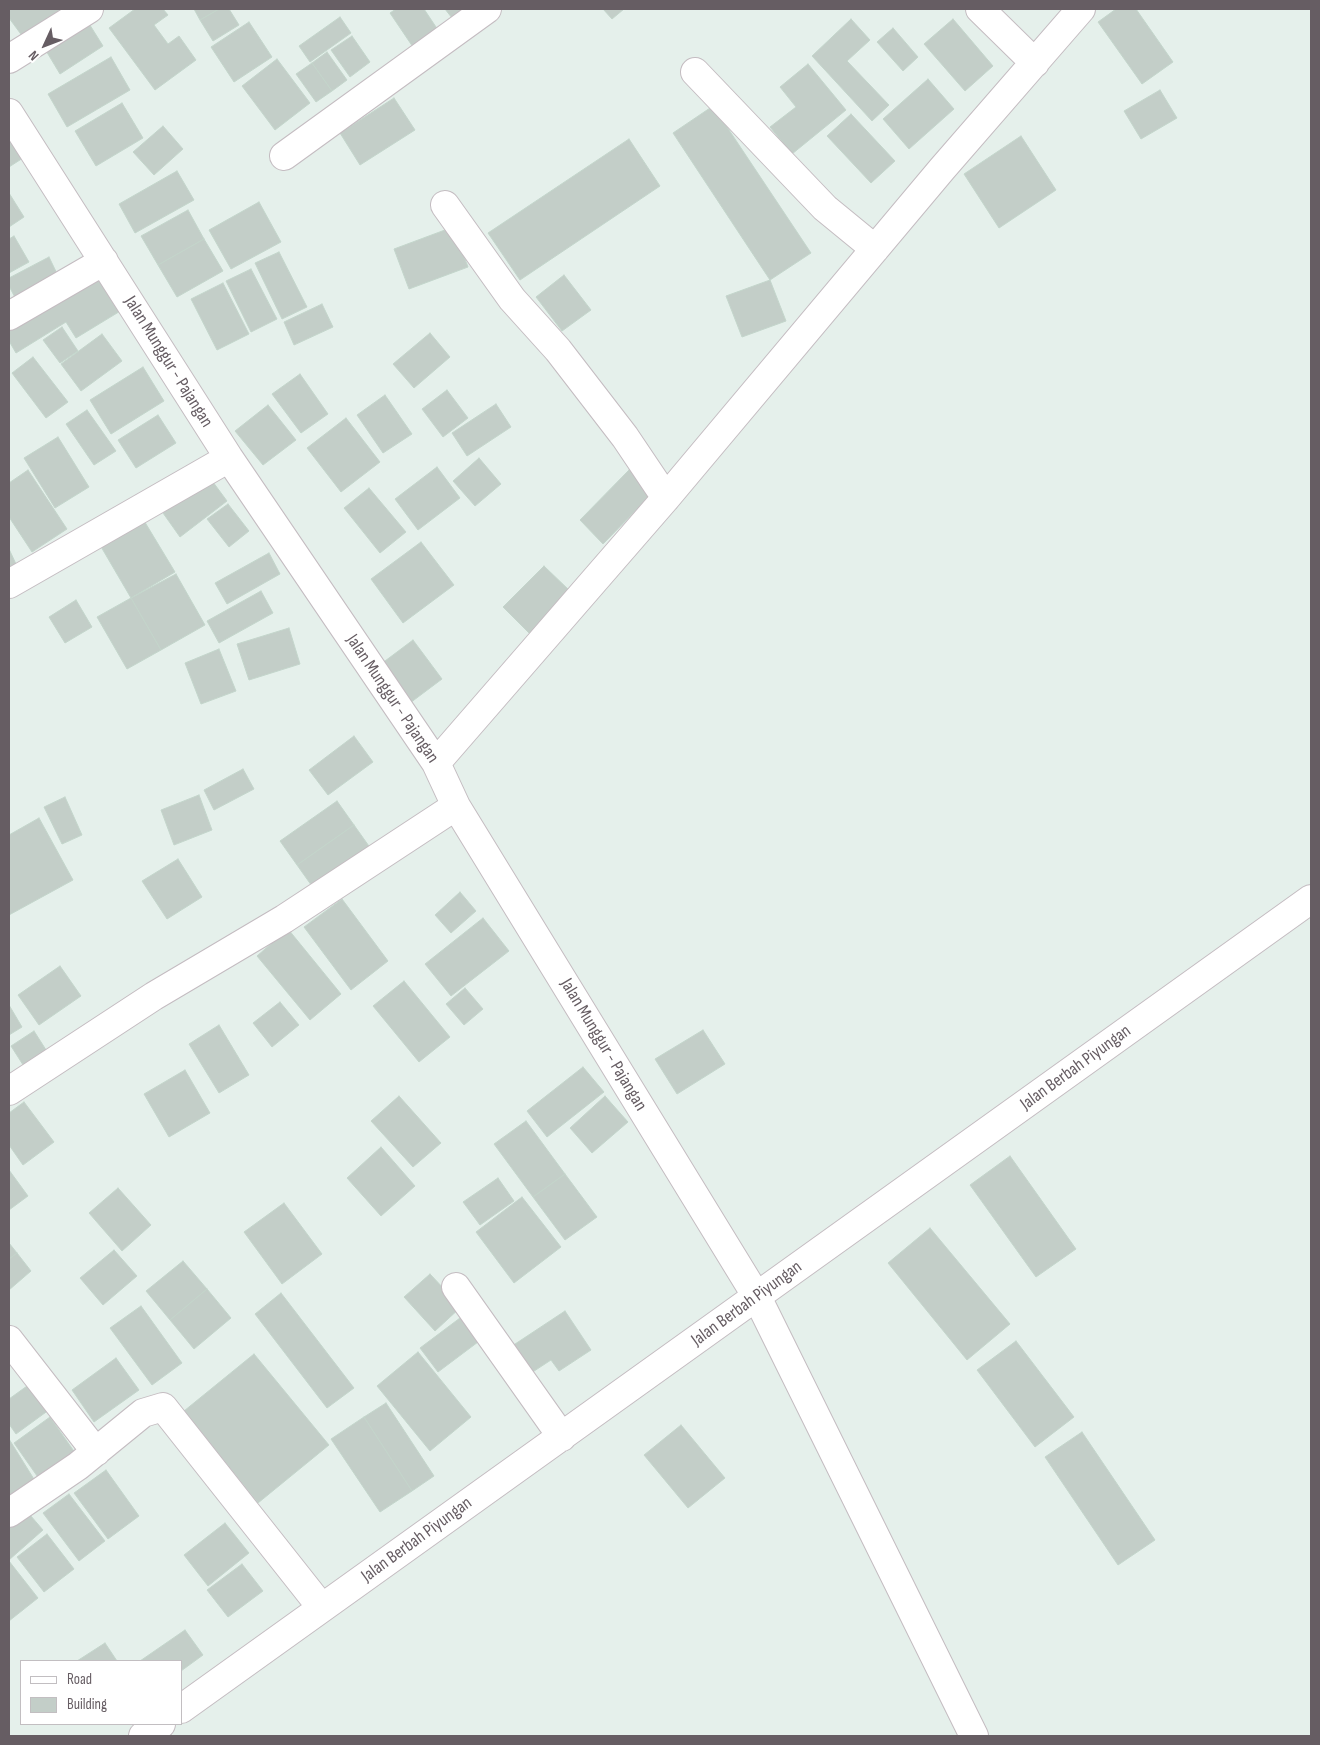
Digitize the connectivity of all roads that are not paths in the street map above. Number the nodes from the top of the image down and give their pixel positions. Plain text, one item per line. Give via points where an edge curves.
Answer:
1 (89, 9) edge
2 (488, 9) edge
3 (980, 9) edge
4 (1082, 9) edge
5 (9, 58) edge
6 (1035, 63) junction
7 (695, 72) dead end
8 (9, 113) edge
9 (284, 156) dead end
10 (445, 205) dead end
11 (875, 249) junction
12 (104, 262) junction
13 (9, 316) edge
14 (229, 458) junction
15 (666, 498) junction
16 (9, 584) edge
17 (436, 763) junction
18 (456, 806) junction
19 (1311, 899) edge
20 (9, 1091) edge
21 (456, 1287) dead end
22 (757, 1297) junction
23 (9, 1340) edge
24 (18, 1365) edge
25 (562, 1437) junction
26 (96, 1452) junction
27 (9, 1513) edge
28 (322, 1608) junction
29 (182, 1708) edge
30 (160, 1725) edge
31 (143, 1736) edge
32 (974, 1736) edge

1 - 5 street
2 - 9 street
3 - 6 street
4 - 6 street
6 - 11 street
7 - 11 street via 825,208
8 - 12 street, Jalan Munggur - Pajangan
10 - 15 street via 512,299 558,350 625,437
11 - 15 street
12 - 13 street
12 - 14 street, Jalan Munggur - Pajangan
14 - 16 street
14 - 17 street, Jalan Munggur - Pajangan
15 - 17 street
17 - 18 street, Jalan Munggur - Pajangan
18 - 20 street via 284,919 154,996
18 - 22 street, Jalan Munggur - Pajangan
19 - 22 street, Jalan Berbah Piyungan
21 - 25 street
22 - 25 street, Jalan Berbah Piyungan
22 - 32 street, Jalan Munggur - Pajangan
23 - 24 street
24 - 26 street
25 - 28 street, Jalan Berbah Piyungan
26 - 27 street
26 - 28 street via 144,1413 162,1407
28 - 29 street, Jalan Berbah Piyungan
30 - 31 street

